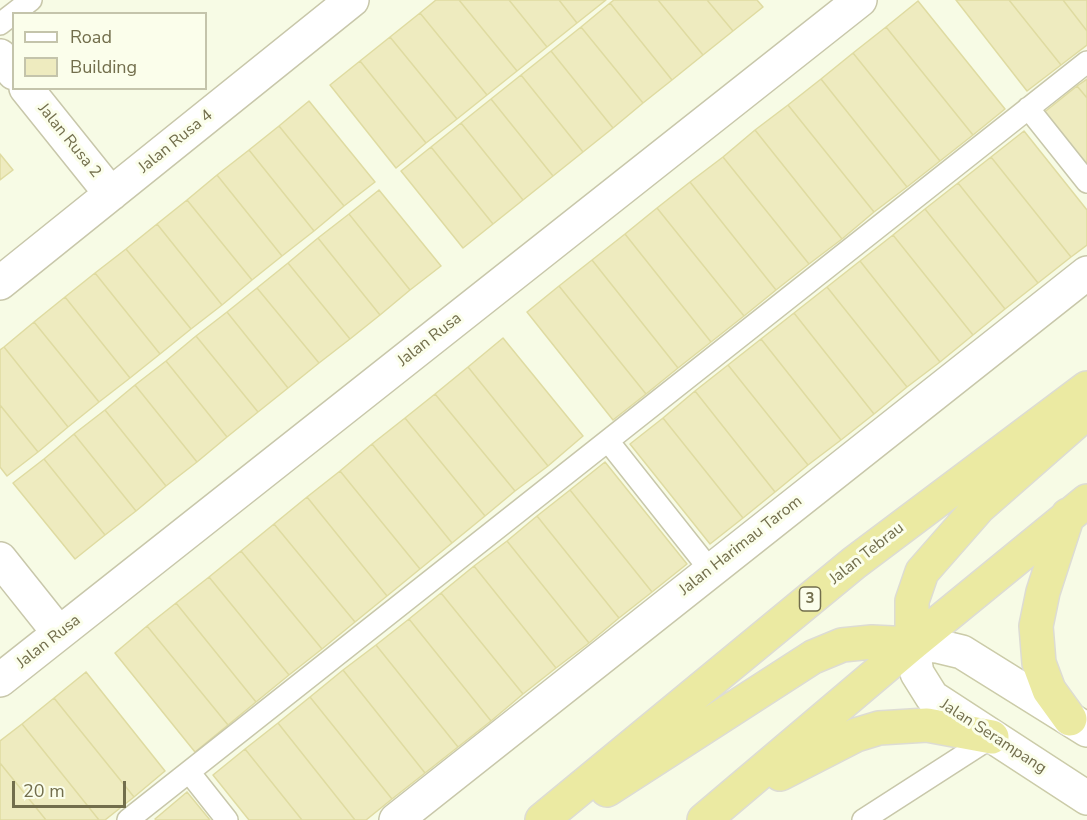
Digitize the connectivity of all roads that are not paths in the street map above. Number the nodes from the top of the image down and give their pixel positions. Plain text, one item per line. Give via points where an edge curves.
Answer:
1 (31, 0) edge
2 (352, 0) edge
3 (860, 0) edge
4 (16, 12) edge
5 (12, 15) edge
6 (0, 24) edge
7 (0, 56) edge
8 (1087, 62) edge
9 (12, 71) edge
10 (28, 90) edge
11 (1028, 108) junction
12 (1087, 182) edge
13 (111, 194) junction
14 (1087, 273) edge
15 (0, 283) edge
16 (1087, 388) edge
17 (1087, 412) edge
18 (608, 441) junction
19 (1077, 508) edge
20 (0, 559) edge
21 (711, 571) junction
22 (59, 633) junction
23 (912, 644) junction
24 (0, 680) edge
25 (1078, 724) edge
26 (992, 737) junction
27 (189, 772) junction
28 (1087, 798) edge
29 (731, 799) junction
30 (128, 820) edge
31 (227, 820) edge
32 (396, 820) edge
33 (542, 820) edge
34 (560, 820) edge
35 (704, 820) edge
36 (863, 820) edge

1 - 4 lane
2 - 13 street, Jalan Rusa 4
3 - 22 street, Jalan Rusa
5 - 6 lane
7 - 9 street
8 - 11 lane
10 - 13 street, Jalan Rusa 2
11 - 12 lane
11 - 18 lane
13 - 15 street, Jalan Rusa 4
14 - 21 street, Jalan Harimau Tarom
16 - 33 highway, Jalan Tebrau / 3 via 854,563
17 - 23 highway via 979,507 922,572 912,601
18 - 21 lane
18 - 27 lane
19 - 23 highway
19 - 25 highway via 1043,592 1036,626 1039,663 1049,690
20 - 22 street
21 - 32 street, Jalan Harimau Tarom
22 - 24 street, Jalan Rusa
23 - 25 street via 962,652
23 - 26 street, Jalan Serampang via 917,673 932,697
23 - 29 highway
23 - 34 highway via 842,645 813,657
26 - 28 street, Jalan Serampang
26 - 29 highway via 927,725 879,728 856,735
26 - 36 lane
27 - 30 lane
27 - 31 lane
29 - 35 highway

